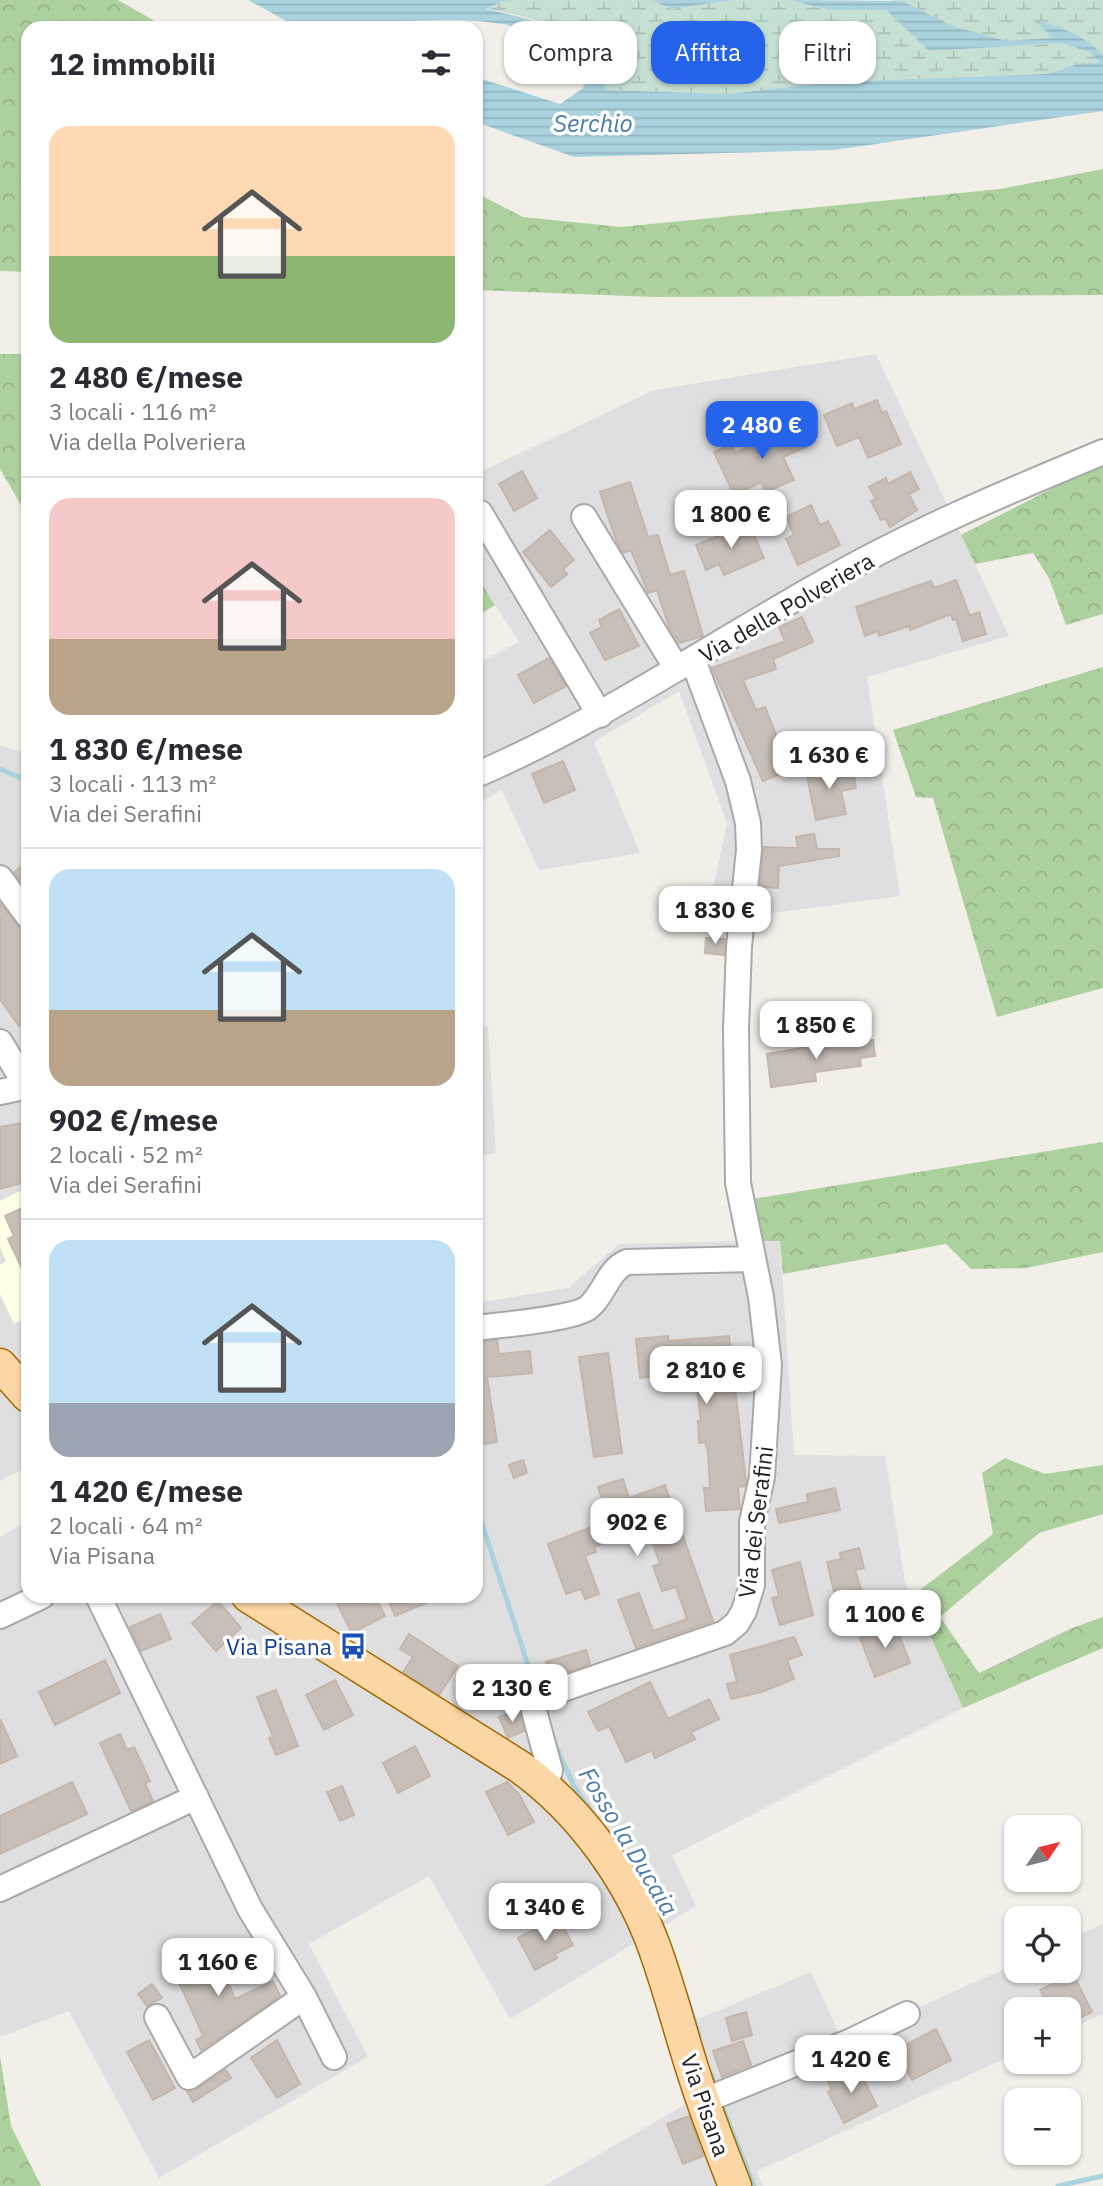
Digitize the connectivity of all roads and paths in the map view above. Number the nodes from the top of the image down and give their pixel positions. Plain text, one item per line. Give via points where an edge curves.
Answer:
1 (1103, 452) edge
2 (584, 517) dead end
3 (483, 518) edge
4 (685, 665) junction
5 (600, 715) junction
6 (483, 772) edge
7 (0, 878) edge
8 (21, 906) edge
9 (0, 1042) edge
10 (21, 1075) edge
11 (21, 1088) edge
12 (0, 1092) edge
13 (752, 1259) junction
14 (483, 1327) edge
15 (0, 1364) edge
16 (21, 1388) edge
17 (27, 1603) edge
18 (101, 1603) edge
19 (259, 1603) edge
20 (0, 1616) edge
21 (546, 1786) junction
22 (196, 1797) junction
23 (0, 1889) edge
24 (304, 1997) junction
25 (907, 2014) dead end
26 (157, 2017) dead end
27 (334, 2057) dead end
28 (713, 2097) junction
29 (735, 2186) edge

1 - 4 street, Via della Polveriera via 1004,493 825,580
2 - 4 street, Via dei Serafini
3 - 5 street
4 - 5 street, Via della Polveriera
4 - 13 street, Via dei Serafini via 738,781 748,822 736,1028 738,1182
5 - 6 street, Via della Polveriera
7 - 8 street
9 - 10 street
11 - 12 street
13 - 14 street via 627,1262 616,1267 583,1311
13 - 21 street, Via dei Serafini via 769,1365 762,1477 752,1522 752,1585 744,1611 726,1633 539,1698 550,1765
15 - 16 main road
17 - 20 street
18 - 22 street
19 - 21 main road, Via Pisana
21 - 28 main road, Via Pisana via 627,1888
22 - 23 street
22 - 24 street via 250,1909
24 - 26 street via 189,2077
24 - 27 street
25 - 28 street
28 - 29 main road, Via Pisana

